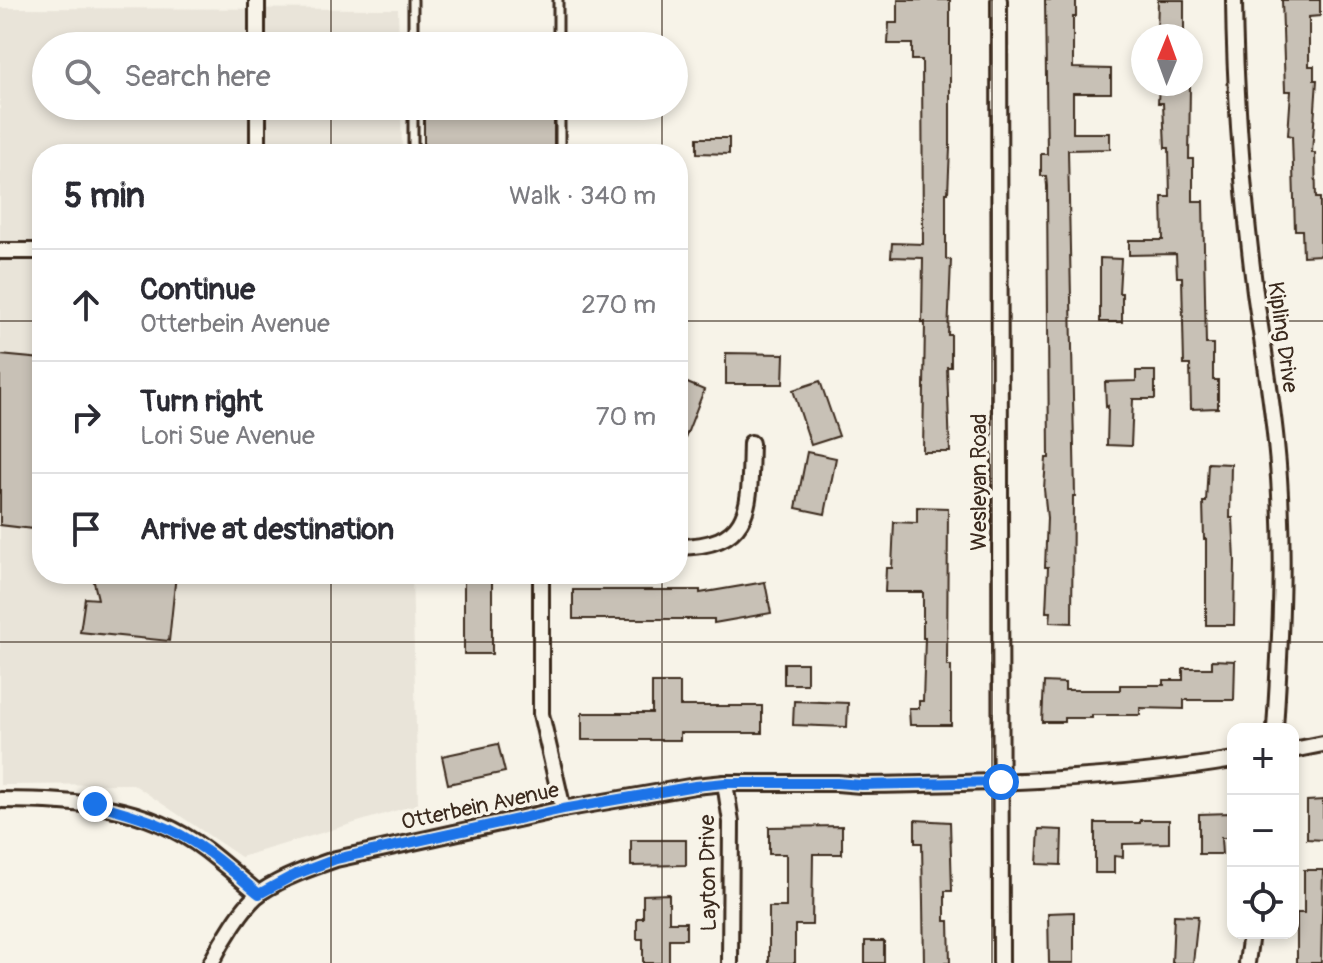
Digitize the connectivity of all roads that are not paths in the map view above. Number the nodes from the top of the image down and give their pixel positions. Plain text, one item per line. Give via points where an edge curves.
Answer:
1 (257, 0) edge
2 (413, 0) edge
3 (558, 0) edge
4 (999, 0) edge
5 (1234, 0) edge
6 (257, 32) edge
7 (413, 32) edge
8 (558, 32) edge
9 (258, 120) edge
10 (413, 120) edge
11 (560, 120) edge
12 (258, 144) edge
13 (413, 144) edge
14 (560, 144) edge
15 (0, 251) edge
16 (32, 251) edge
17 (751, 443) dead end
18 (688, 547) edge
19 (541, 584) edge
20 (1275, 723) edge
21 (1323, 744) edge
22 (1299, 749) edge
23 (1227, 761) edge
24 (1001, 782) junction
25 (725, 783) junction
26 (0, 800) edge
27 (563, 809) junction
28 (259, 894) junction
29 (1250, 939) edge
30 (211, 963) edge
31 (730, 963) edge
32 (1001, 963) edge
33 (1247, 963) edge

1 - 6 street
2 - 7 lane
3 - 8 lane
4 - 24 street, Wesleyan Road
5 - 20 street, Kipling Drive via 1249,245 1280,491
9 - 12 street
10 - 13 lane
11 - 14 lane
15 - 16 street
17 - 18 street via 748,507 733,532 705,546
19 - 27 street via 541,714
21 - 22 street
23 - 24 street, Otterbein Avenue via 1093,778
24 - 25 street, Otterbein Avenue
24 - 32 street, Wesleyan Road
25 - 27 street, Otterbein Avenue
25 - 31 street, Layton Drive via 731,822
26 - 28 street via 66,800 132,814 196,844
27 - 28 street, Otterbein Avenue via 336,859
28 - 30 street, Otterbein Avenue
29 - 33 street

